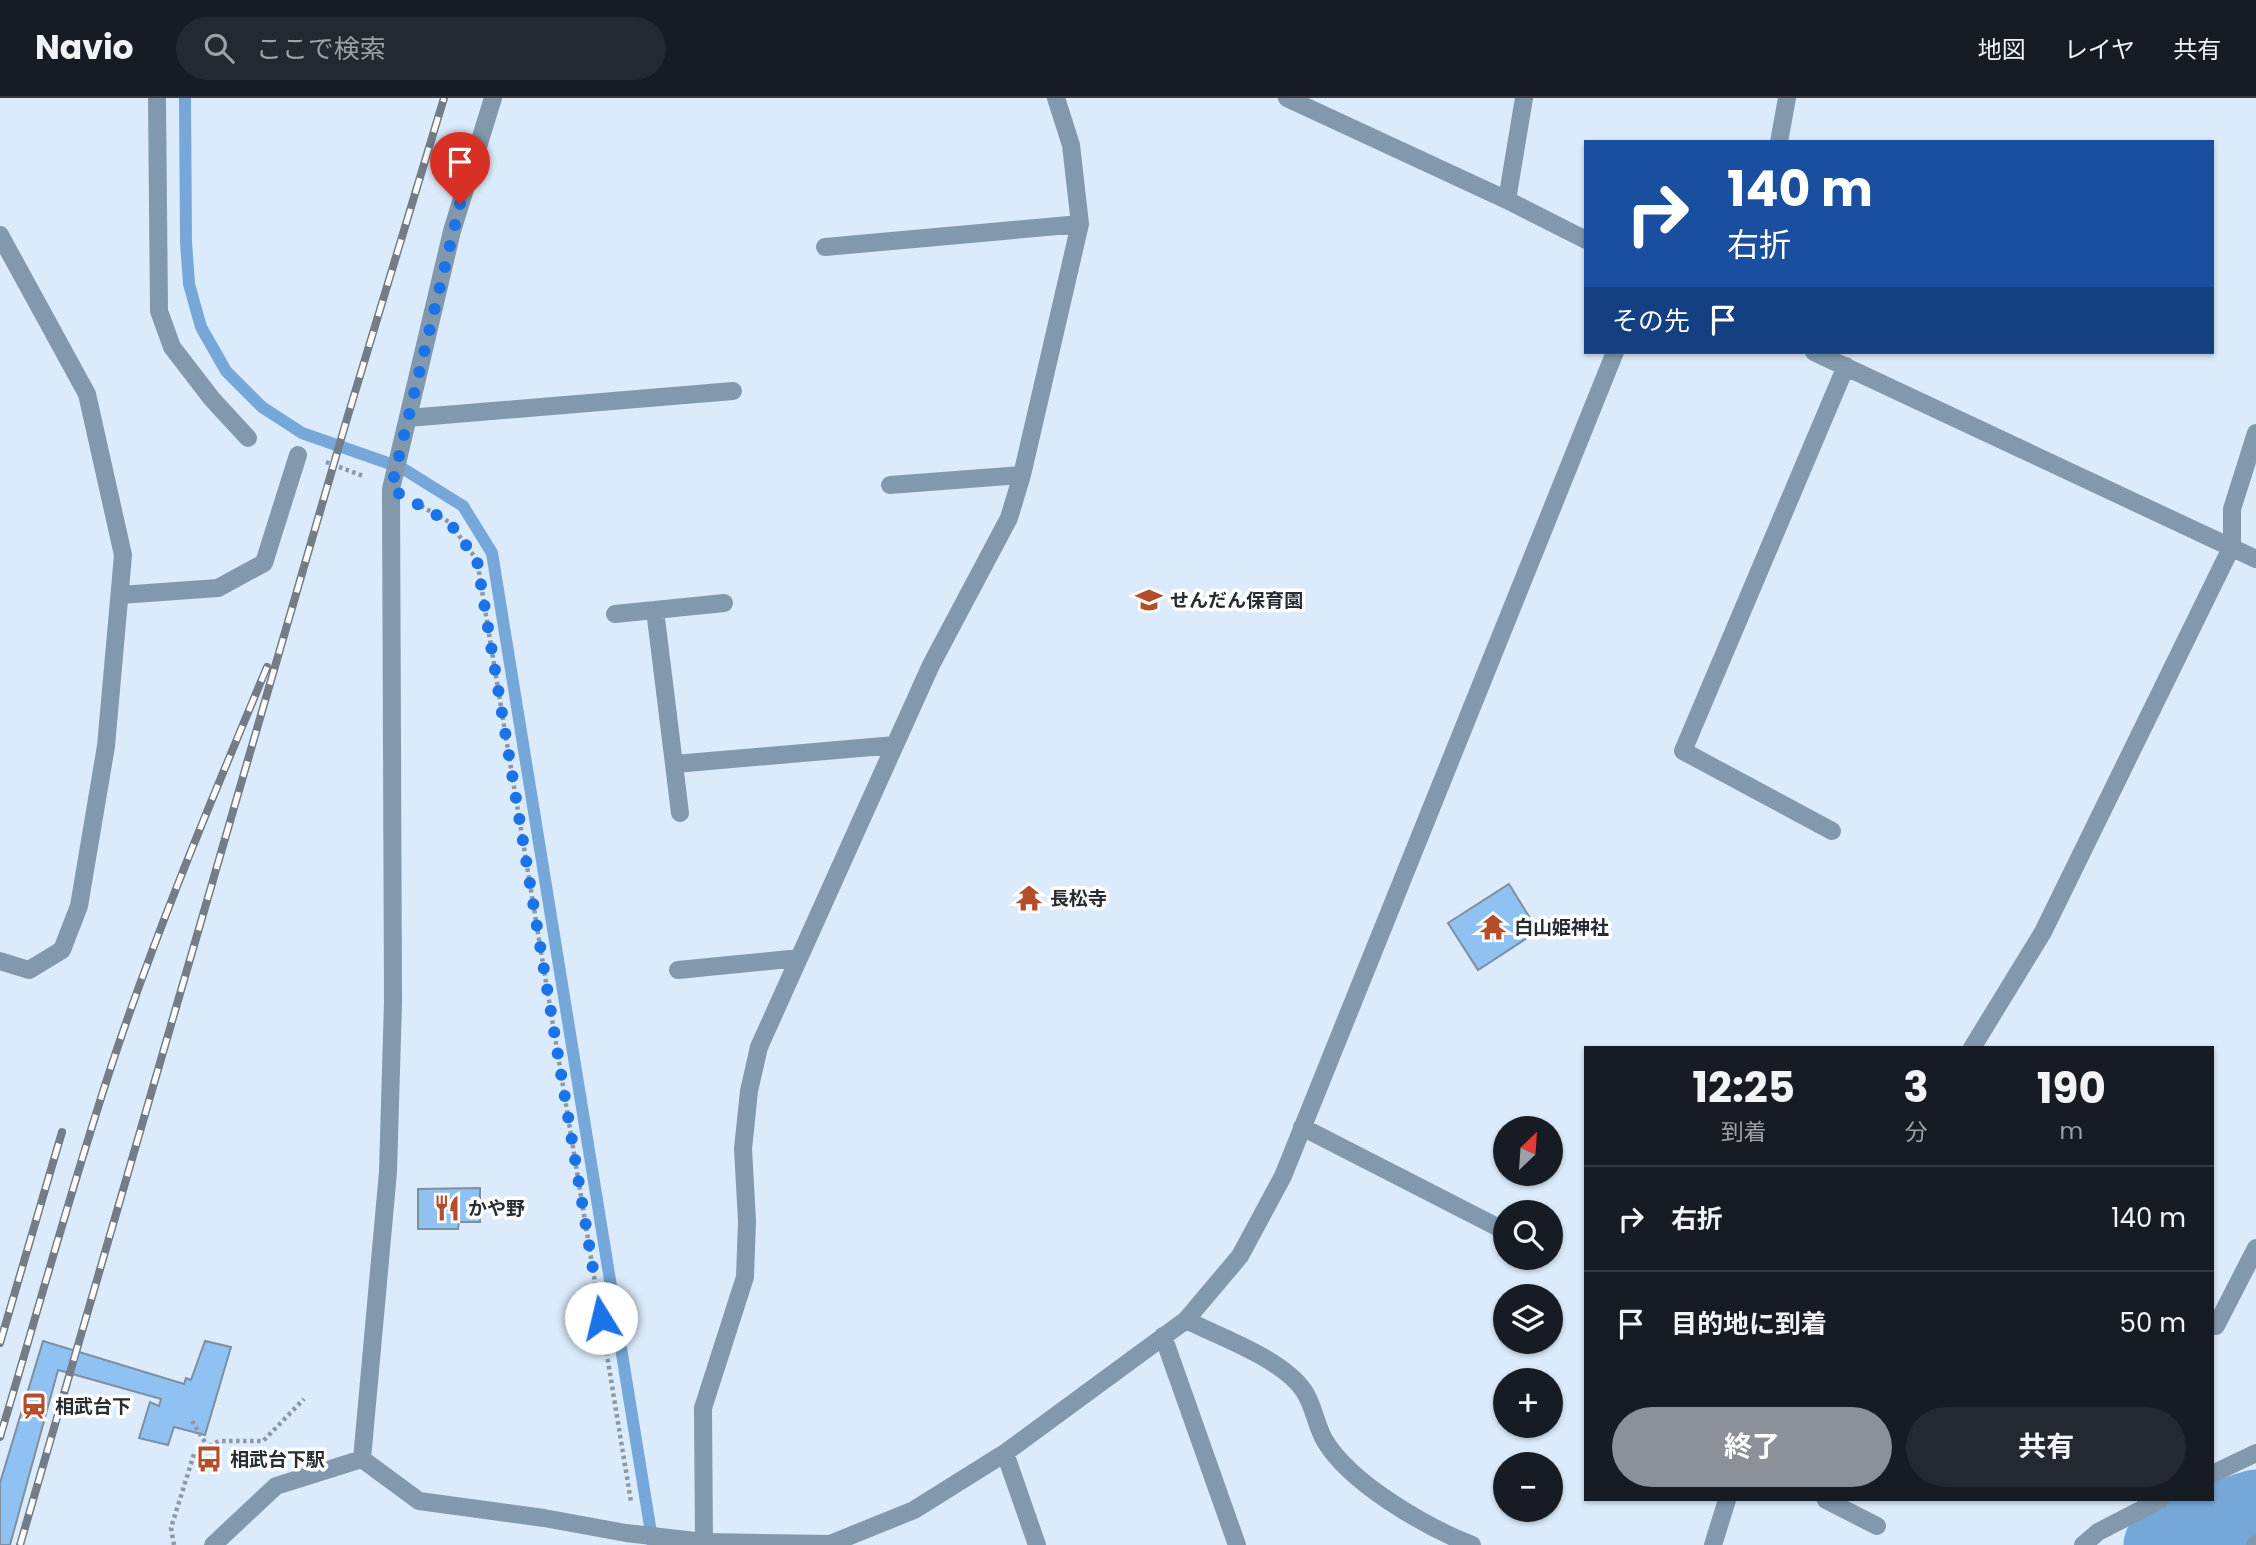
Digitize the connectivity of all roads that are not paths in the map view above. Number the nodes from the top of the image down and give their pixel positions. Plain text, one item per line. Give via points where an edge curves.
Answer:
1 (157, 98) edge
2 (493, 98) edge
3 (1056, 98) edge
4 (1287, 98) edge
5 (1524, 98) edge
6 (1787, 98) edge
7 (1779, 140) edge
8 (1507, 200) junction
9 (1080, 223) junction
10 (0, 235) edge
11 (1584, 239) edge
12 (825, 247) dead end
13 (1614, 354) edge
14 (1819, 354) edge
15 (1846, 366) junction
16 (733, 391) dead end
17 (406, 427) junction
18 (2256, 433) edge
19 (248, 438) dead end
20 (298, 455) dead end
21 (1022, 475) junction
22 (890, 485) dead end
23 (2232, 546) junction
24 (2256, 559) edge
25 (120, 595) junction
26 (724, 603) dead end
27 (655, 610) junction
28 (615, 614) dead end
29 (895, 745) junction
30 (675, 764) junction
31 (680, 813) dead end
32 (1832, 831) dead end
33 (799, 958) junction
34 (0, 961) edge
35 (678, 970) dead end
36 (1973, 1046) edge
37 (1303, 1127) junction
38 (1493, 1225) edge
39 (2256, 1248) edge
40 (1186, 1320) junction
41 (2216, 1326) dead end
42 (1163, 1336) junction
43 (1005, 1452) junction
44 (2256, 1452) edge
45 (362, 1458) junction
46 (2214, 1473) edge
47 (1727, 1501) edge
48 (1828, 1501) edge
49 (2158, 1501) edge
50 (1877, 1526) dead end
51 (631, 1538) edge
52 (1445, 1540) edge
53 (704, 1542) junction
54 (830, 1544) edge
55 (214, 1545) edge
56 (1037, 1545) edge
57 (1237, 1545) edge
58 (1472, 1545) edge
59 (1713, 1545) edge
60 (2083, 1545) edge

1 - 19 street via 159,310 172,347
2 - 17 street via 452,230
3 - 9 street via 1072,145
4 - 8 street
5 - 8 street
6 - 7 street
8 - 11 street
9 - 12 street
9 - 21 street
10 - 25 street via 88,394 123,555
13 - 37 street
14 - 15 street
15 - 23 street
15 - 32 street via 1684,751
16 - 17 street
17 - 45 street via 392,485 393,976 388,1172
18 - 23 street via 2232,509
20 - 25 street via 264,563 218,588
21 - 22 street
21 - 29 street via 1009,518 930,666
23 - 24 street
23 - 36 street via 2043,932
25 - 34 street via 106,746 79,906 62,950 29,970
26 - 27 street
27 - 28 street
27 - 30 street
29 - 30 street
29 - 33 street
30 - 31 street
33 - 35 street
33 - 53 street via 759,1046 748,1091 743,1149 745,1277 703,1408
37 - 38 street
37 - 40 street via 1283,1176 1240,1256
39 - 41 street
40 - 42 street
40 - 52 street via 1279,1367 1304,1391 1326,1441 1360,1481
42 - 43 street
42 - 57 street
43 - 54 street via 914,1510
43 - 56 street
44 - 46 street
45 - 51 street via 419,1501 544,1518
45 - 55 street via 276,1486
47 - 59 street
48 - 50 street
49 - 60 street via 2098,1532
51 - 53 street
52 - 58 street
53 - 54 street

